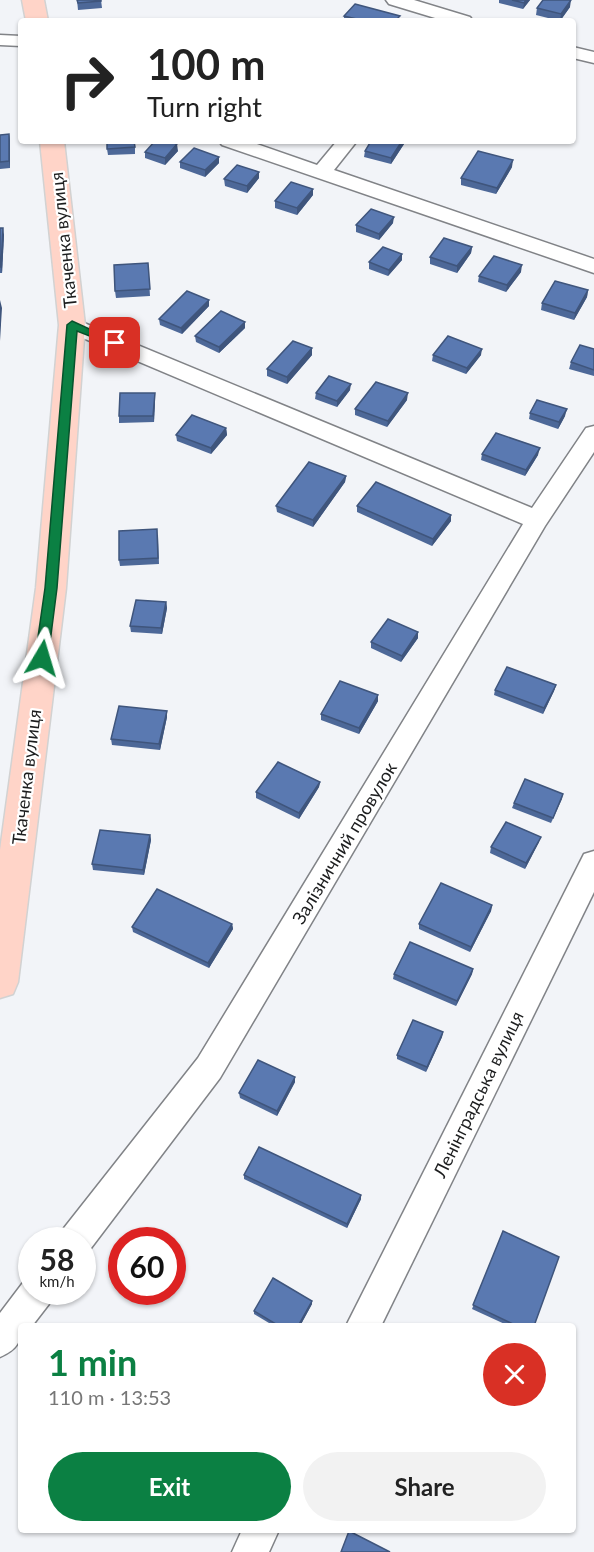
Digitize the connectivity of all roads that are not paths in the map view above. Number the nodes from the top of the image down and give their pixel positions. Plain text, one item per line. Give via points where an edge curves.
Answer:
1 (33, 0) edge
2 (395, 0) edge
3 (468, 0) edge
4 (36, 18) edge
5 (449, 18) edge
6 (456, 18) edge
7 (0, 40) edge
8 (18, 41) edge
9 (576, 53) edge
10 (594, 58) edge
11 (51, 144) edge
12 (238, 144) edge
13 (344, 144) edge
14 (321, 172) junction
15 (594, 266) edge
16 (72, 325) junction
17 (594, 434) edge
18 (537, 520) junction
19 (594, 863) edge
20 (0, 982) edge
21 (86, 1227) edge
22 (27, 1305) edge
23 (364, 1323) edge
24 (0, 1340) edge
25 (260, 1533) edge
26 (250, 1552) edge

1 - 4 main road
2 - 5 street
3 - 6 street
7 - 8 street
9 - 10 street
11 - 16 main road, Ткаченка вулиця
12 - 14 street
13 - 14 street
14 - 15 street
16 - 18 street
16 - 20 main road, Ткаченка вулиця via 51,588
17 - 18 street, Залізничний провулок
18 - 21 street, Залізничний провулок via 209,1068
19 - 23 street, Ленінградська вулиця
22 - 24 street
25 - 26 street

